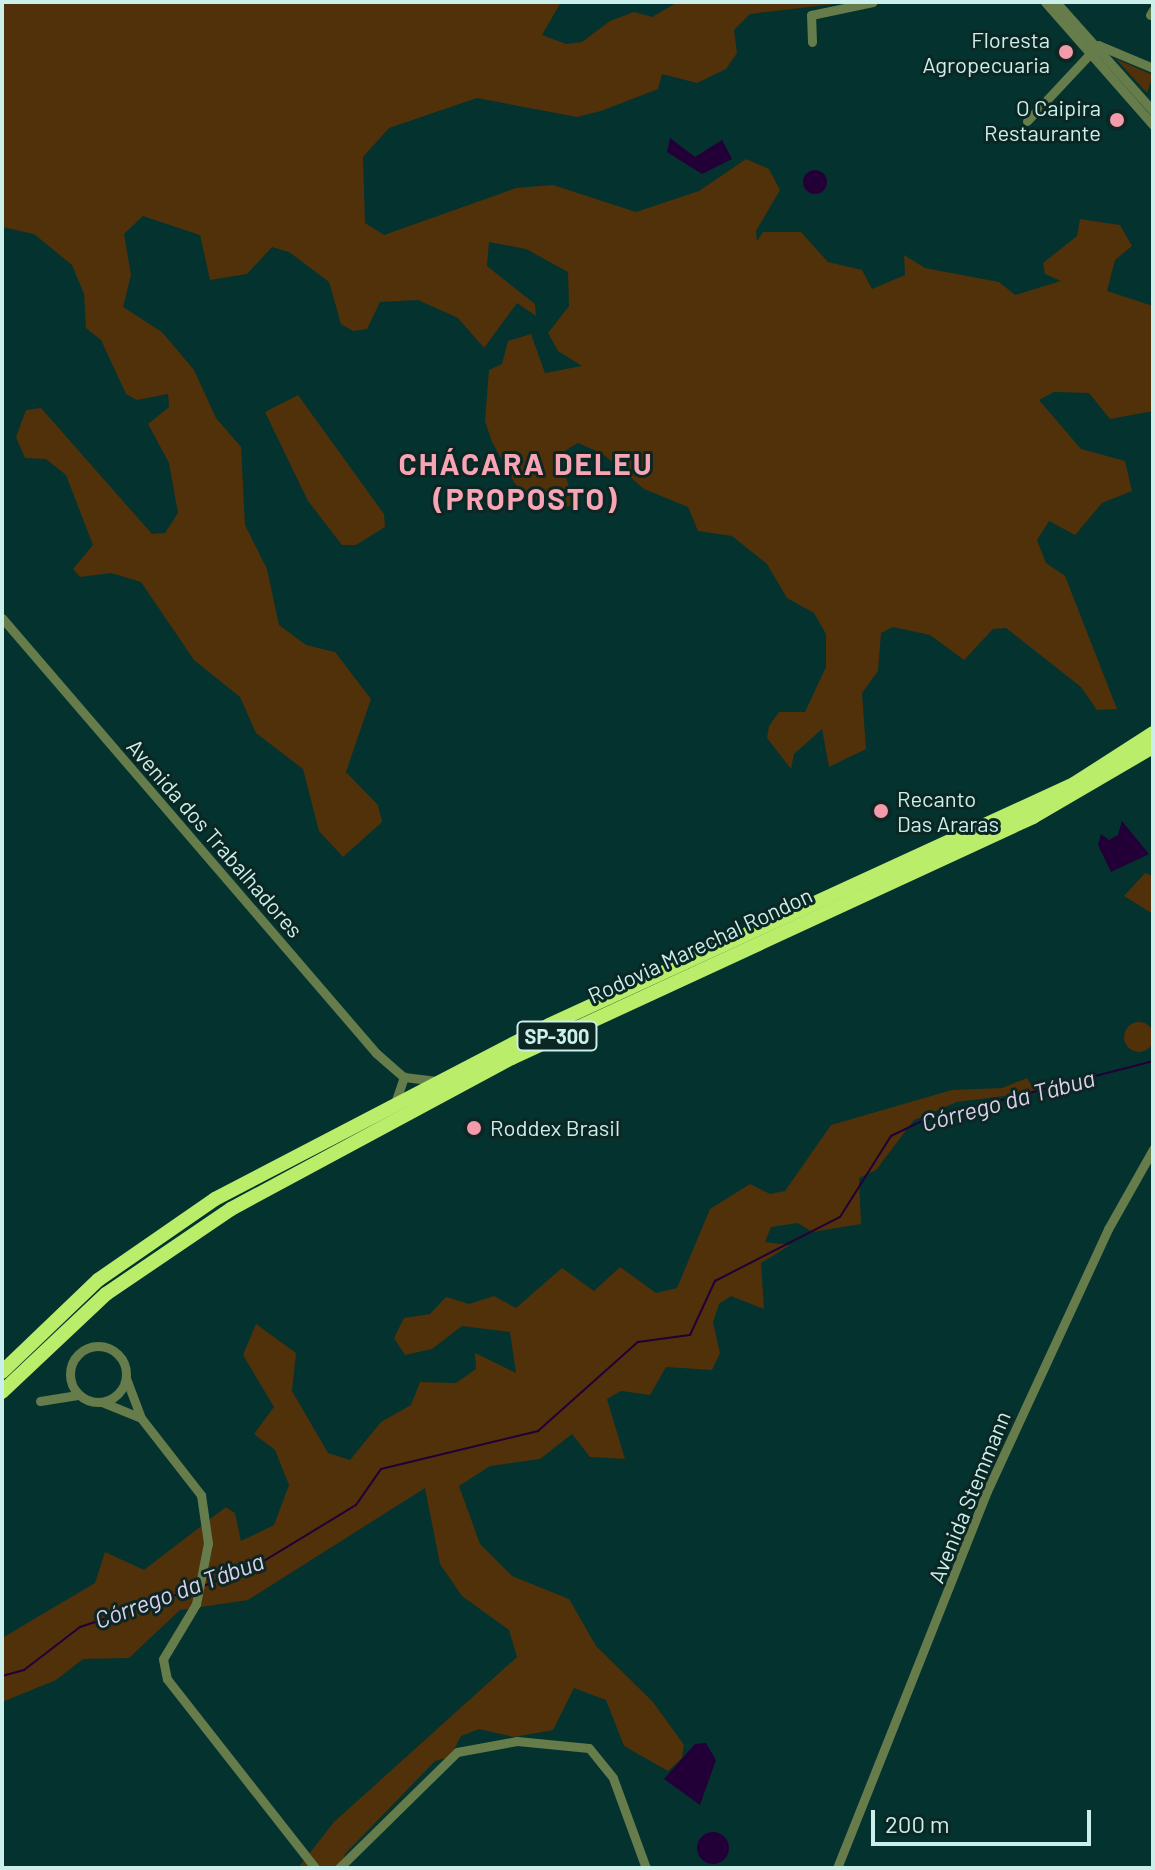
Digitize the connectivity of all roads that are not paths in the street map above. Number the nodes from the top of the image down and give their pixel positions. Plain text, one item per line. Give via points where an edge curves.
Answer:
1 (873, 2) edge
2 (1045, 2) edge
3 (1056, 2) edge
4 (812, 42) dead end
5 (1092, 49) junction
6 (1153, 68) edge
7 (1153, 111) edge
8 (1027, 121) dead end
9 (1153, 125) edge
10 (2, 618) edge
11 (1153, 733) edge
12 (1153, 747) edge
13 (404, 1077) junction
14 (439, 1081) junction
15 (394, 1106) junction
16 (1153, 1149) edge
17 (2, 1372) edge
18 (126, 1378) junction
19 (2, 1392) edge
20 (78, 1395) junction
21 (40, 1401) dead end
22 (102, 1402) junction
23 (141, 1418) junction
24 (315, 1868) edge
25 (339, 1868) edge
26 (646, 1868) edge
27 (837, 1868) edge

1 - 4 street via 811,15
2 - 5 street
3 - 5 street
5 - 6 street
5 - 7 street
5 - 8 street
5 - 9 street
10 - 13 street, Avenida dos Trabalhadores
11 - 14 highway, Rodovia Marechal Rondon / SP-300 via 1074,784
12 - 19 highway, Rodovia Marechal Rondon / SP-300 via 1033,817 512,1058 231,1209 106,1294
13 - 14 street
13 - 15 street
14 - 15 highway, Rodovia Marechal Rondon / SP-300
15 - 17 highway, Rodovia Marechal Rondon / SP-300 via 175,1224 98,1280
16 - 27 street, Avenida Stemmann via 987,1491
18 - 20 street via 115,1351 87,1348 69,1370
18 - 22 street
18 - 23 street
20 - 21 street
20 - 22 street
22 - 23 street
23 - 24 street via 201,1495 208,1543 200,1587 163,1659 167,1679
25 - 26 street via 457,1752 517,1741 589,1748 613,1778

